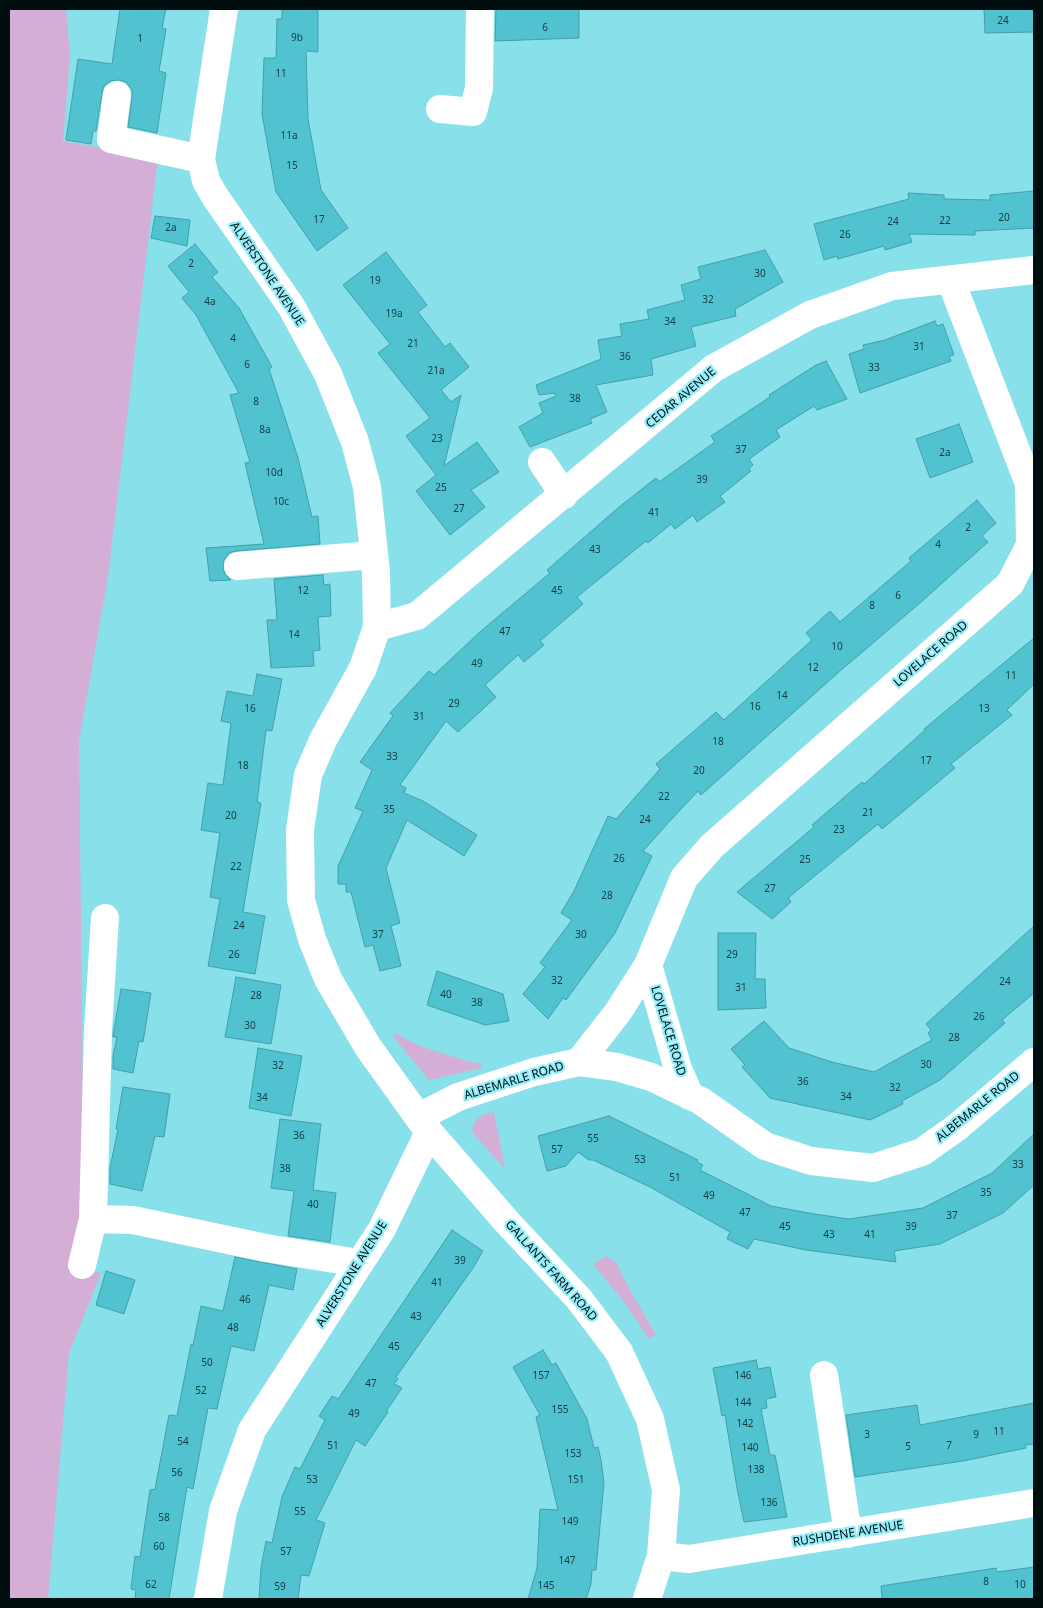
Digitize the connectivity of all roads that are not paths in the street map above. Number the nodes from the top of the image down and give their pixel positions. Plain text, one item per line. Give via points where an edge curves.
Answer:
1 (224, 9) edge
2 (480, 9) edge
3 (117, 95) dead end
4 (440, 109) dead end
5 (201, 159) junction
6 (1034, 270) edge
7 (951, 281) junction
8 (542, 462) dead end
9 (564, 495) junction
10 (374, 555) junction
11 (238, 566) dead end
12 (377, 627) junction
13 (105, 918) dead end
14 (648, 965) junction
15 (579, 1062) junction
16 (1034, 1062) edge
17 (690, 1096) junction
18 (424, 1125) junction
19 (94, 1219) junction
20 (360, 1263) junction
21 (82, 1265) dead end
22 (824, 1375) dead end
23 (1034, 1504) edge
24 (848, 1534) junction
25 (661, 1556) junction
26 (208, 1599) edge
27 (647, 1599) edge

1 - 5 street, ALVERSTONE AVENUE
2 - 4 street via 479,88 473,112
3 - 5 street via 111,138
5 - 10 street, ALVERSTONE AVENUE via 209,187 291,306 328,374 360,460
6 - 7 street, CEDAR AVENUE
7 - 9 street, CEDAR AVENUE via 892,286 810,315 714,368
7 - 14 street, LOVELACE ROAD via 1029,484 1030,544 1010,584 712,846 684,878
8 - 9 street
9 - 12 street, CEDAR AVENUE via 417,616
10 - 11 street
10 - 12 street, ALVERSTONE AVENUE
12 - 18 street, ALVERSTONE AVENUE via 363,668 323,740 308,775 300,830 301,900 328,980 368,1047
13 - 19 street via 98,1030
14 - 15 street, LOVELACE ROAD via 618,1012
14 - 17 street, LOVELACE ROAD via 678,1069
15 - 17 street, ALBEMARLE ROAD via 617,1067 651,1077
15 - 18 street, ALBEMARLE ROAD via 534,1072 458,1097
16 - 17 street, ALBEMARLE ROAD via 956,1128 922,1152 873,1168 811,1161 765,1146
18 - 20 street, ALVERSTONE AVENUE via 382,1229
18 - 25 street, GALLANTS FARM ROAD via 507,1222 579,1299 619,1352 650,1418 666,1490
19 - 20 street via 133,1220 266,1248
19 - 21 street
20 - 26 street, ALVERSTONE AVENUE via 252,1430 224,1511
22 - 24 street
23 - 24 street, RUSHDENE AVENUE
24 - 25 street, RUSHDENE AVENUE via 689,1559
25 - 27 street, GALLANTS FARM ROAD

